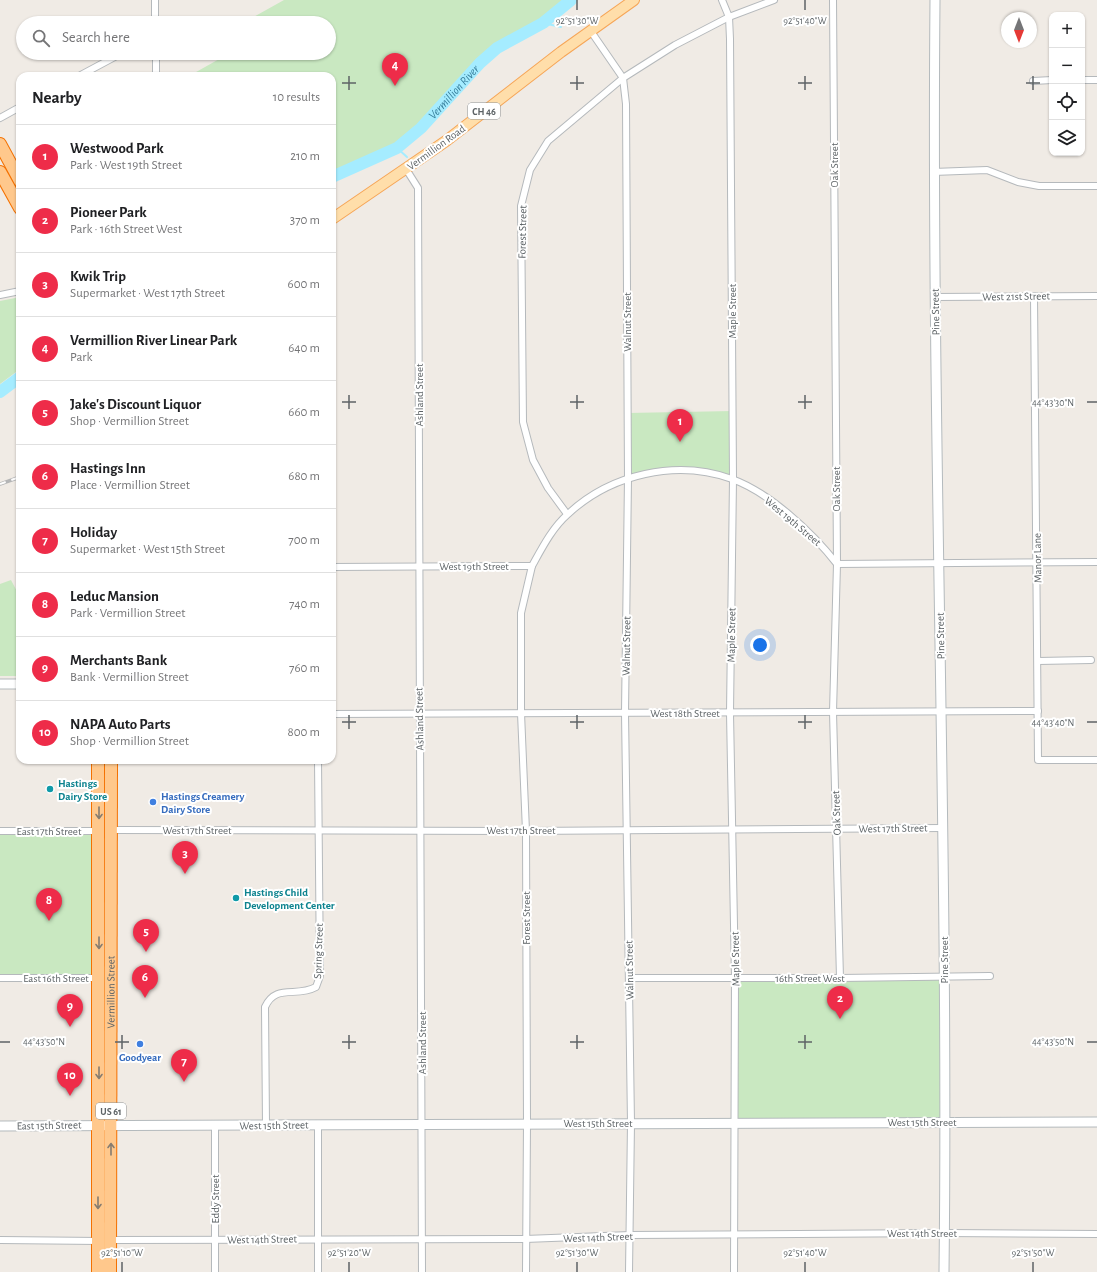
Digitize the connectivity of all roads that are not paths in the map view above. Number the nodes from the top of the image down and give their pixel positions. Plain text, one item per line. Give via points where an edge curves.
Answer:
1 (155, 0) edge
2 (634, 0) edge
3 (722, 0) edge
4 (774, 0) edge
5 (833, 0) edge
6 (935, 0) edge
7 (155, 16) edge
8 (729, 17) junction
9 (590, 30) junction
10 (109, 60) edge
11 (156, 60) edge
12 (86, 72) edge
13 (156, 72) edge
14 (623, 78) junction
15 (1049, 80) edge
16 (1085, 80) edge
17 (1097, 80) edge
18 (1033, 81) dead end
19 (16, 109) edge
20 (0, 118) edge
21 (0, 144) edge
22 (406, 169) junction
23 (0, 172) edge
24 (933, 172) junction
25 (16, 174) edge
26 (1097, 186) edge
27 (16, 201) edge
28 (336, 217) edge
29 (16, 292) edge
30 (0, 295) edge
31 (1034, 296) junction
32 (1097, 296) edge
33 (934, 297) junction
34 (628, 478) junction
35 (733, 479) junction
36 (567, 514) junction
37 (1097, 562) edge
38 (1037, 563) junction
39 (837, 564) junction
40 (939, 564) junction
41 (419, 566) junction
42 (532, 566) junction
43 (336, 567) edge
44 (1091, 660) dead end
45 (1038, 661) junction
46 (0, 684) edge
47 (16, 684) edge
48 (1038, 711) junction
49 (833, 712) junction
50 (941, 712) junction
51 (521, 713) junction
52 (625, 713) junction
53 (730, 713) junction
54 (336, 714) edge
55 (419, 714) junction
56 (1097, 760) edge
57 (98, 764) edge
58 (111, 764) edge
59 (318, 764) edge
60 (943, 828) junction
61 (627, 829) junction
62 (733, 829) junction
63 (837, 829) junction
64 (99, 830) junction
65 (112, 830) junction
66 (319, 830) junction
67 (421, 830) junction
68 (0, 831) edge
69 (526, 831) junction
70 (944, 976) junction
71 (990, 976) dead end
72 (0, 978) edge
73 (98, 978) junction
74 (112, 978) junction
75 (630, 978) junction
76 (735, 978) junction
77 (840, 978) junction
78 (944, 1122) junction
79 (1097, 1122) edge
80 (527, 1123) junction
81 (631, 1123) junction
82 (733, 1123) junction
83 (422, 1124) junction
84 (105, 1125) junction
85 (266, 1125) junction
86 (318, 1125) junction
87 (0, 1126) edge
88 (215, 1126) junction
89 (945, 1233) junction
90 (1097, 1234) edge
91 (630, 1235) junction
92 (734, 1235) junction
93 (317, 1238) junction
94 (422, 1238) junction
95 (525, 1239) junction
96 (0, 1240) edge
97 (104, 1240) junction
98 (215, 1240) junction
99 (98, 1272) edge
100 (110, 1272) edge
101 (215, 1272) edge
102 (318, 1272) edge
103 (422, 1272) edge
104 (526, 1272) edge
105 (629, 1272) edge
106 (734, 1272) edge
107 (944, 1272) edge

1 - 7 street
2 - 9 main road, Vermillion Road / CH 46
3 - 8 street, Maple Street
4 - 8 street, Forest Street
5 - 39 street, Oak Street
6 - 24 street, Pine Street
8 - 14 street, Forest Street via 675,45
8 - 35 street, Maple Street
9 - 14 street, Walnut Street
9 - 22 main road, Vermillion Road / CH 46
10 - 12 street
11 - 13 street
14 - 34 street, Walnut Street via 626,104
14 - 36 street, Forest Street via 548,141 530,170 521,206 523,422 533,460 548,488
15 - 18 street
16 - 17 street
19 - 20 street
21 - 25 highway
22 - 28 main road, Vermillion Road / CH 46
22 - 41 street, Ashland Street via 418,188
23 - 27 highway
24 - 26 street via 987,170 1018,182 1039,186
24 - 33 street, Pine Street
29 - 30 street
31 - 32 street, West 21st Street
31 - 33 street, West 21st Street
31 - 38 street, Manor Lane
33 - 40 street, Pine Street
34 - 35 street, West 19th Street via 681,470 718,474
34 - 36 street, West 19th Street via 595,493
34 - 52 street, Walnut Street
35 - 39 street, West 19th Street via 772,501 824,547
35 - 53 street, Maple Street
36 - 42 street, West 19th Street via 547,539
37 - 38 street
38 - 40 street
38 - 45 street, Manor Lane
39 - 40 street
39 - 49 street, Oak Street
40 - 50 street, Pine Street
41 - 42 street, West 19th Street
41 - 43 street, West 19th Street
41 - 55 street, Ashland Street
42 - 51 street, Forest Street via 521,613
44 - 45 street
45 - 48 street, Manor Lane
46 - 47 street
48 - 50 street, West 18th Street
48 - 56 street, Manor Lane via 1038,760
49 - 50 street, West 18th Street
49 - 53 street, West 18th Street
49 - 63 street, Oak Street
50 - 60 street, Pine Street
51 - 52 street, West 18th Street
51 - 55 street, West 18th Street
51 - 69 street, Forest Street
52 - 53 street, West 18th Street
52 - 61 street, Walnut Street
53 - 62 street, Maple Street
54 - 55 street, West 18th Street
55 - 67 street, Ashland Street
57 -> 64 highway, Vermillion Street / US 61
58 - 65 highway, Vermillion Street / US 61
59 - 66 street, Spring Street
60 - 63 street, West 17th Street
60 - 70 street, Pine Street
61 - 62 street, West 17th Street
61 - 69 street, West 17th Street
61 - 75 street, Walnut Street
62 - 63 street, West 17th Street
62 - 76 street, Maple Street
63 - 77 street, Oak Street
64 - 65 street, West 17th Street
64 - 68 street, East 17th Street
64 -> 73 highway, Vermillion Street / US 61
65 - 66 street, West 17th Street
65 - 74 highway, Vermillion Street / US 61
66 - 67 street, West 17th Street
66 - 85 street, Spring Street via 320,976 316,987 306,992 278,992 269,997 265,1007
67 - 69 street, West 17th Street
67 - 83 street, Ashland Street
69 - 80 street, Forest Street
70 - 71 street, 16th Street West
70 - 77 street, 16th Street West
70 - 78 street, Pine Street
72 - 73 street, East 16th Street
73 - 74 street, East 16th Street
73 -> 84 highway, Vermillion Street / US 61
74 - 84 highway, Vermillion Street / US 61
75 - 76 street, 16th Street West
75 - 81 street, Walnut Street
76 - 77 street, 16th Street West
76 - 82 street, Maple Street
78 - 79 street, West 15th Street
78 - 82 street, West 15th Street
78 - 89 street, Pine Street
80 - 81 street, West 15th Street
80 - 83 street, West 15th Street
80 - 95 street, Forest Street
81 - 82 street, West 15th Street
81 - 91 street, Walnut Street
82 - 92 street, Maple Street
83 - 86 street, West 15th Street
83 - 94 street, Ashland Street
84 - 87 street, East 15th Street
84 - 88 street, West 15th Street
84 - 97 highway, Vermillion Street / US 61
85 - 86 street, West 15th Street
85 - 88 street, West 15th Street
86 - 93 street
88 - 98 street, Eddy Street
89 - 90 street, West 14th Street
89 - 92 street, West 14th Street
89 - 107 street, Pine Street
91 - 92 street, West 14th Street
91 - 95 street, West 14th Street
91 - 105 street, Walnut Street
92 - 106 street, Maple Street
93 - 94 street, West 14th Street
93 - 98 street, West 14th Street
93 - 102 street
94 - 95 street, West 14th Street
94 - 103 street, Ashland Street
95 - 104 street, Forest Street
96 - 97 street, West 14th Street
97 - 98 street, West 14th Street
97 - 99 highway, Vermillion Street / US 61
97 - 100 highway, Vermillion Street / US 61
98 - 101 street, Eddy Street

